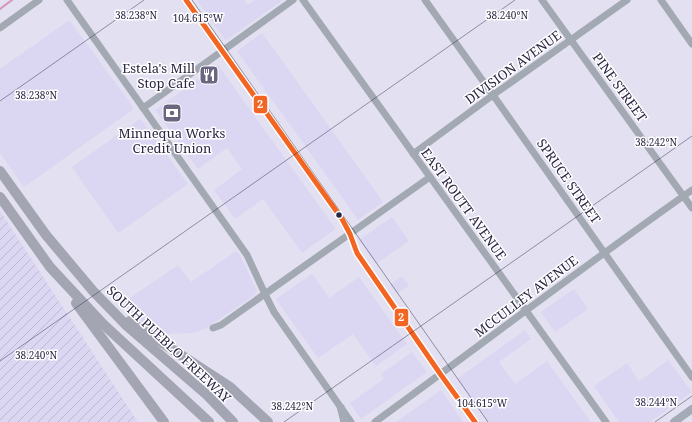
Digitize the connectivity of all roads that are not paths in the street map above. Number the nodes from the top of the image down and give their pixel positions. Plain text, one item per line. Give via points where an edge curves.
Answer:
1 (39, 0) edge
2 (67, 0) edge
3 (186, 0) edge
4 (293, 0) edge
5 (303, 0) edge
6 (424, 0) edge
7 (542, 0) edge
8 (627, 0) edge
9 (661, 0) edge
10 (0, 28) edge
11 (570, 40) junction
12 (692, 44) edge
13 (223, 51) junction
14 (493, 95) junction
15 (143, 108) junction
16 (413, 154) junction
17 (0, 171) edge
18 (430, 177) junction
19 (692, 190) edge
20 (684, 196) junction
21 (0, 197) edge
22 (692, 208) edge
23 (350, 234) junction
24 (604, 252) junction
25 (50, 267) junction
26 (93, 291) junction
27 (265, 294) junction
28 (526, 311) junction
29 (213, 328) dead end
30 (441, 375) junction
31 (692, 377) edge
32 (342, 408) junction
33 (692, 410) edge
34 (164, 422) edge
35 (209, 422) edge
36 (232, 422) edge
37 (268, 422) edge
38 (344, 422) edge
39 (351, 422) edge
40 (375, 422) edge
41 (475, 422) edge
42 (606, 422) edge
43 (674, 422) edge

1 - 10 street
2 - 15 street
3 - 13 street
4 - 13 street
5 - 16 street, EAST ROUTT AVENUE
6 - 14 street, SPRUCE STREET
7 - 11 street, PINE STREET
8 - 11 street, DIVISION AVENUE
9 - 12 street
11 - 14 street, DIVISION AVENUE
11 - 20 street, PINE STREET
13 - 15 street
13 - 23 street
14 - 16 street, DIVISION AVENUE
14 - 24 street, SPRUCE STREET
15 - 27 street via 247,255
16 - 18 street, EAST ROUTT AVENUE
17 - 26 highway, SOUTH PUEBLO FREEWAY via 46,235
18 - 23 street
18 - 28 street, EAST ROUTT AVENUE
19 - 20 street, MCCULLEY AVENUE
20 - 22 street, PINE STREET
20 - 24 street, MCCULLEY AVENUE
21 - 25 highway
23 - 27 street
23 - 30 street via 357,253
24 - 28 street, MCCULLEY AVENUE
24 - 31 street, SPRUCE STREET
25 - 34 highway
25 - 35 highway via 102,324
26 - 36 highway, SOUTH PUEBLO FREEWAY via 127,326 207,395
26 - 37 highway via 144,331 230,387
27 - 29 street via 222,325
27 - 32 street via 274,312
28 - 30 street, MCCULLEY AVENUE
28 - 42 street, EAST ROUTT AVENUE
30 - 40 street, MCCULLEY AVENUE
30 - 41 street
32 - 38 main road
32 - 39 street
33 - 43 main road

